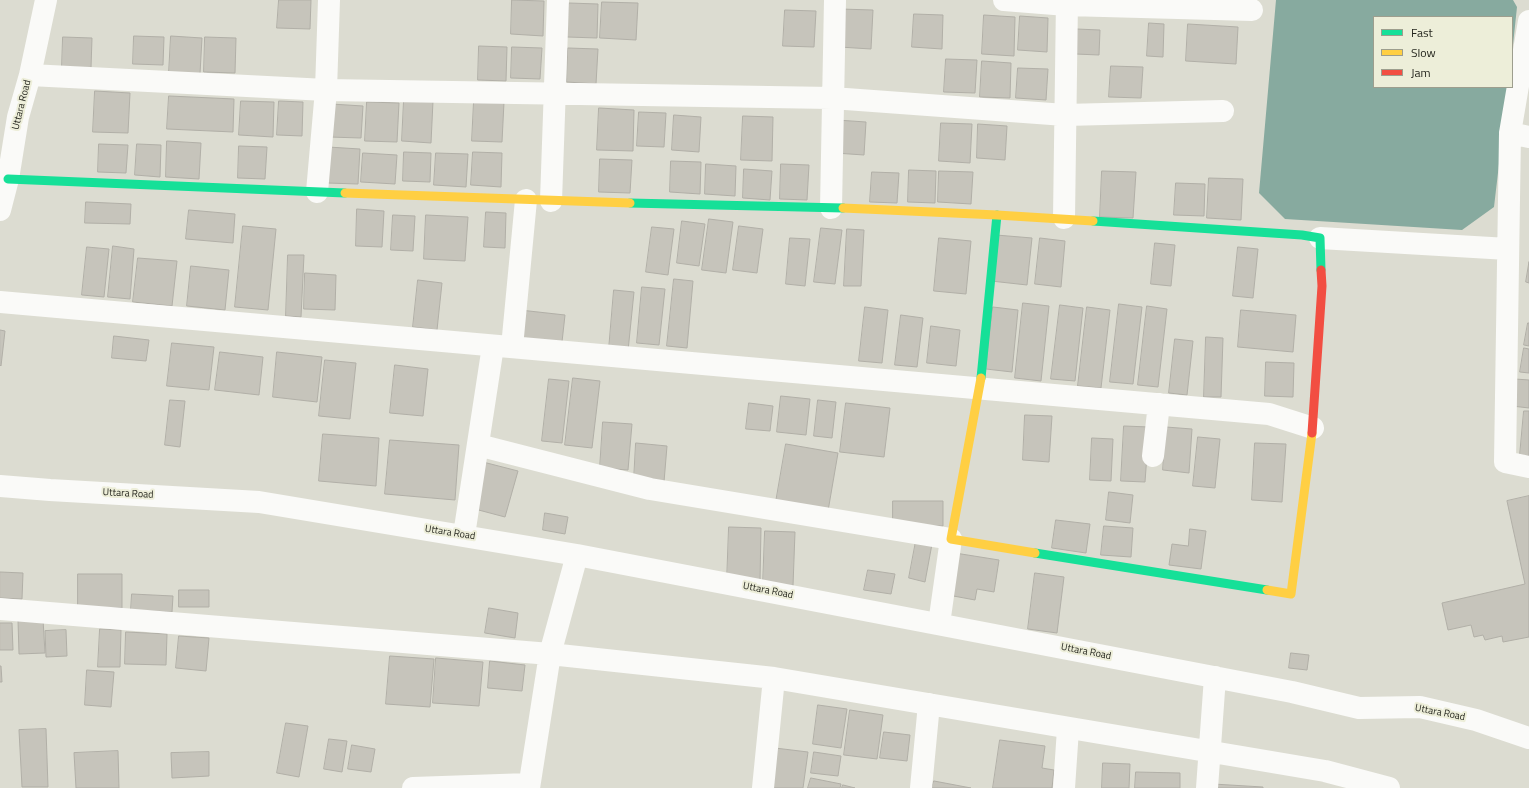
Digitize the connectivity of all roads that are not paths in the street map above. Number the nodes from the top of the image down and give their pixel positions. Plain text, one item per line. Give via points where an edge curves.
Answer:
1 (46, 0) edge
2 (329, 0) edge
3 (558, 0) edge
4 (835, 0) edge
5 (1004, 0) edge
6 (1067, 2) edge
7 (1252, 10) dead end
8 (1529, 21) edge
9 (30, 75) junction
10 (326, 90) junction
11 (555, 94) junction
12 (832, 98) junction
13 (1223, 111) dead end
14 (1065, 115) junction
15 (1519, 135) edge
16 (8, 179) junction
17 (318, 192) junction
18 (526, 200) junction
19 (551, 201) junction
20 (831, 208) junction
21 (0, 210) edge
22 (997, 215) junction
23 (1064, 218) junction
24 (1320, 238) junction
25 (1508, 249) junction
26 (0, 302) edge
27 (503, 346) junction
28 (980, 389) junction
29 (1159, 404) junction
30 (1313, 428) junction
31 (478, 445) junction
32 (1153, 456) dead end
33 (1529, 467) edge
34 (0, 486) edge
35 (464, 535) junction
36 (951, 539) junction
37 (574, 564) junction
38 (0, 609) edge
39 (939, 624) junction
40 (550, 654) junction
41 (1215, 677) junction
42 (774, 678) junction
43 (929, 704) junction
44 (1068, 729) junction
45 (1529, 738) edge
46 (1209, 752) junction
47 (1325, 780) edge
48 (529, 786) edge
49 (413, 788) edge
50 (763, 788) edge
51 (921, 788) edge
52 (1064, 788) edge
53 (1207, 788) edge
54 (1389, 788) edge

1 - 9 street, Uttara Road
2 - 10 street
3 - 11 street
4 - 12 street
5 - 6 street
6 - 7 street
6 - 14 street
8 - 15 street
9 - 10 street
9 - 16 street, Uttara Road via 18,117
10 - 11 street
10 - 17 street
11 - 12 street
11 - 19 street
12 - 14 street
12 - 20 street
13 - 14 street
14 - 23 street
15 - 25 street
16 - 17 street
16 - 21 street, Uttara Road
17 - 18 street
18 - 19 street
18 - 27 street
19 - 20 street
20 - 22 street
22 - 23 street
22 - 28 street
23 - 24 street
24 - 25 street
24 - 30 street via 1322,286
25 - 33 street via 1505,462
26 - 27 street
27 - 28 street
27 - 31 street
28 - 29 street
28 - 36 street
29 - 30 street via 1270,414
29 - 32 street
30 - 36 street via 1291,594
31 - 35 street
31 - 36 street via 650,489
34 - 35 street, Uttara Road via 259,502
35 - 37 street, Uttara Road
36 - 39 street
37 - 39 street, Uttara Road
37 - 40 street
38 - 40 street
39 - 41 street, Uttara Road
40 - 42 street
40 - 48 street
41 - 45 street, Uttara Road via 1359,708 1420,707 1476,720
41 - 46 street
42 - 43 street
42 - 50 street
43 - 44 street
43 - 51 street
44 - 46 street
44 - 52 street
46 - 47 street
46 - 53 street
47 - 54 street
48 - 49 street

